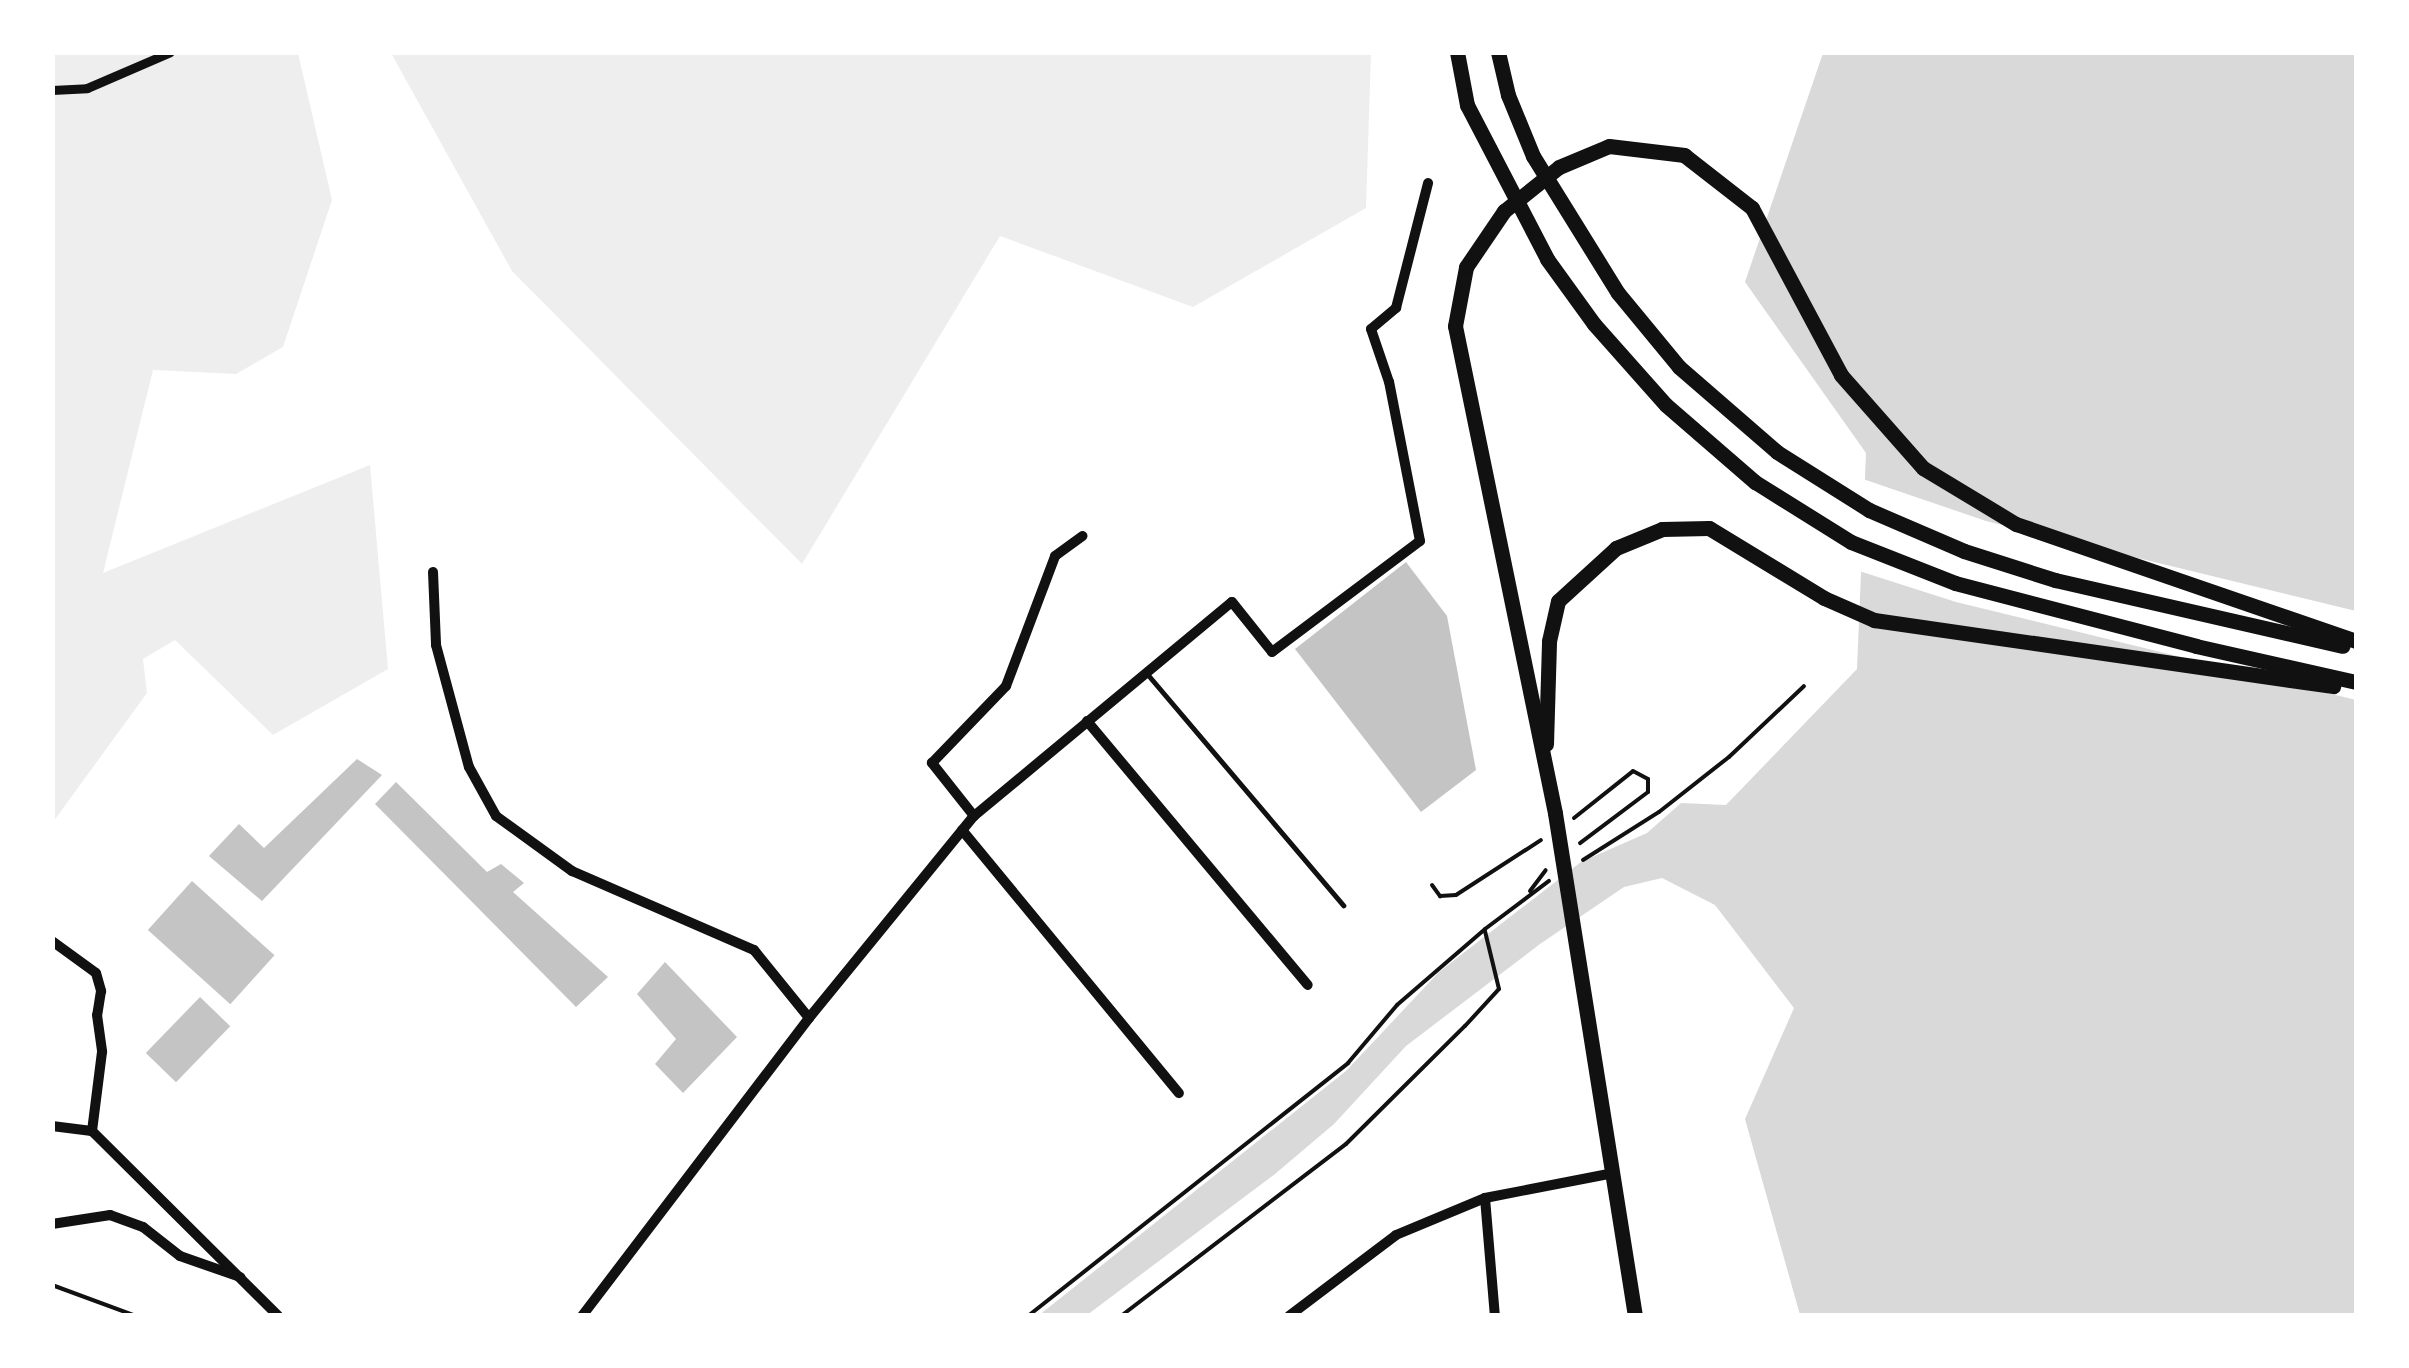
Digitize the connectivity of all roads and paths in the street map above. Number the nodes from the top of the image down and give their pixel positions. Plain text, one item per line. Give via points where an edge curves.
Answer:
1 (170, 52) edge
2 (1456, 52) edge
3 (1498, 52) edge
4 (52, 90) edge
5 (1428, 183) dead end
6 (1083, 536) dead end
7 (432, 572) dead end
8 (2356, 641) edge
9 (2356, 649) edge
10 (1146, 672) junction
11 (1804, 686) dead end
12 (2356, 686) edge
13 (1087, 721) junction
14 (1546, 772) junction
15 (974, 816) junction
16 (962, 830) junction
17 (1577, 864) dead end
18 (1560, 874) dead end
19 (1343, 904) dead end
20 (1485, 929) junction
21 (52, 941) edge
22 (1308, 985) dead end
23 (809, 1018) junction
24 (1178, 1093) dead end
25 (52, 1126) edge
26 (92, 1130) junction
27 (1614, 1174) junction
28 (1486, 1198) junction
29 (52, 1224) edge
30 (245, 1279) junction
31 (52, 1286) edge
32 (136, 1316) edge
33 (278, 1316) edge
34 (582, 1316) edge
35 (1028, 1316) edge
36 (1121, 1316) edge
37 (1290, 1316) edge
38 (1495, 1316) edge
39 (1635, 1316) edge

1 - 4 street via 87,88
2 - 12 main road via 1467,104 1546,258 1666,405 1755,482 1851,542 1954,583
3 - 9 main road via 1533,156 1618,293 1680,367 1776,452 1869,510 1964,551 2054,580
5 - 10 street via 1396,308 1371,329 1389,382 1420,541 1272,652 1232,602
6 - 15 street via 1054,556 1006,686 932,763
7 - 23 street via 436,646 468,767 496,816 572,872 754,950
8 - 14 main road via 2016,524 1922,468 1840,375 1752,208 1684,156 1609,146 1559,167 1504,211 1466,267 1455,326
10 - 13 street
10 - 19 lane
11 - 17 path via 1659,812
12 - 14 main road via 1874,620 1824,598 1709,528 1662,530 1616,548 1558,601 1549,641
13 - 15 street
13 - 22 street
14 - 27 main road
15 - 16 street
16 - 23 street
16 - 24 street
18 - 20 path
20 - 35 path via 1397,1006 1348,1063
20 - 36 path via 1498,986 1465,1026 1346,1144
21 - 26 street via 96,972 102,990
23 - 34 street
25 - 26 street
26 - 30 street
27 - 28 street
27 - 39 main road
28 - 37 street via 1396,1235
28 - 38 street
29 - 30 street via 110,1215 142,1227 180,1256
30 - 33 street
31 - 32 path

